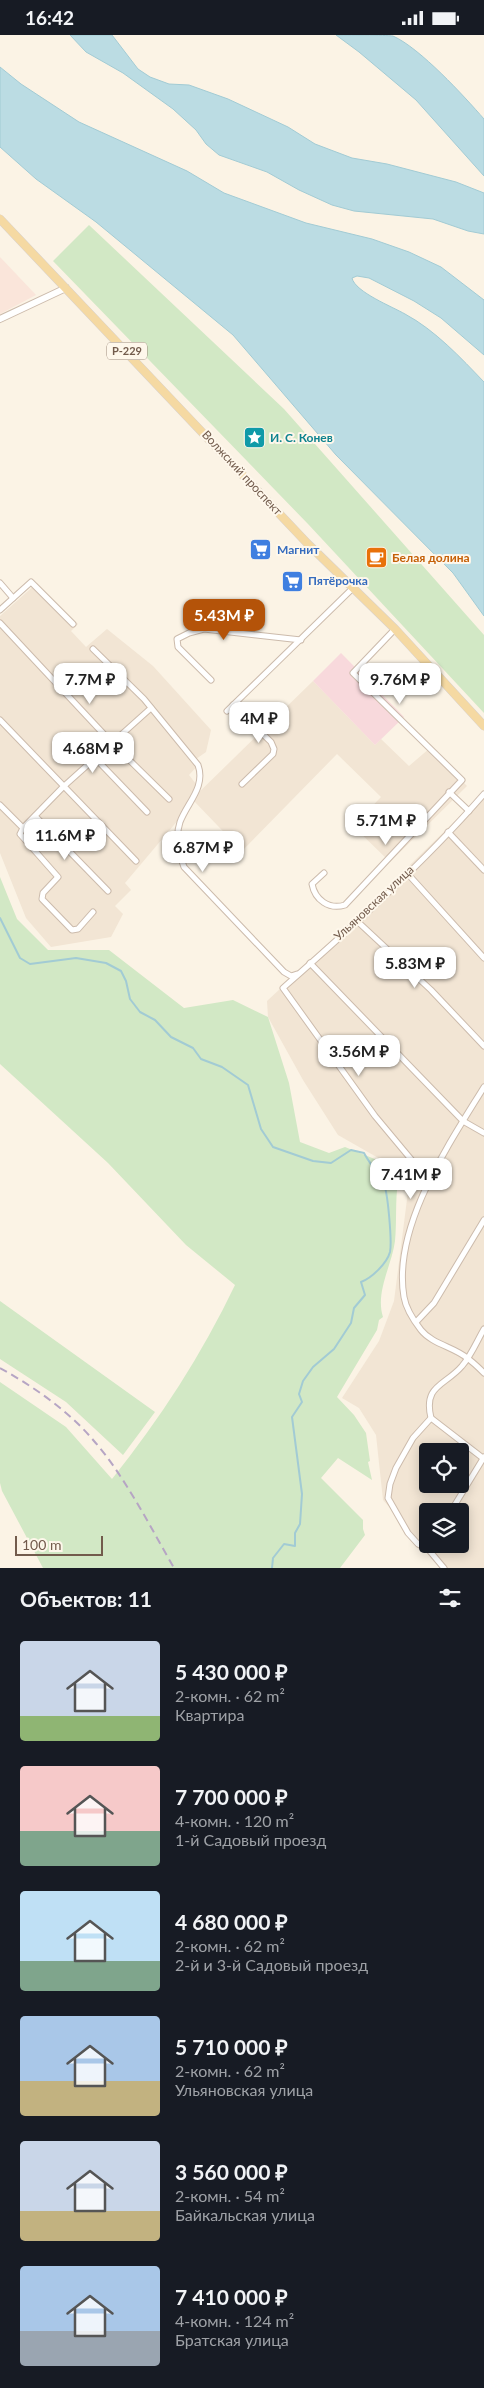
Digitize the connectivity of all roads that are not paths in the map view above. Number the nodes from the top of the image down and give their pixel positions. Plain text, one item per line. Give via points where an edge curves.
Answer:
1 (0, 219) edge
2 (66, 288) junction
3 (0, 319) edge
4 (0, 583) edge
5 (354, 587) junction
6 (13, 598) junction
7 (0, 610) edge
8 (0, 623) edge
9 (73, 624) dead end
10 (395, 629) junction
11 (301, 640) junction
12 (93, 649) dead end
13 (211, 680) dead end
14 (233, 705) junction
15 (151, 708) junction
16 (227, 711) dead end
17 (0, 721) edge
18 (484, 726) edge
19 (6, 727) junction
20 (0, 733) edge
21 (113, 744) junction
22 (96, 759) junction
23 (242, 783) dead end
24 (63, 787) junction
25 (449, 793) junction
26 (484, 794) edge
27 (168, 799) dead end
28 (0, 805) edge
29 (469, 811) junction
30 (147, 812) dead end
31 (36, 816) junction
32 (23, 828) junction
33 (448, 832) junction
34 (136, 861) dead end
35 (484, 871) edge
36 (324, 873) dead end
37 (407, 873) junction
38 (108, 891) dead end
39 (93, 912) dead end
40 (357, 921) junction
41 (484, 958) edge
42 (310, 963) junction
43 (299, 973) junction
44 (484, 1046) edge
45 (484, 1087) edge
46 (464, 1121) junction
47 (484, 1133) edge
48 (432, 1174) junction
49 (484, 1220) edge
50 (417, 1321) junction
51 (484, 1329) edge
52 (467, 1357) junction
53 (484, 1373) edge
54 (432, 1418) junction
55 (484, 1458) edge
56 (456, 1503) edge
57 (419, 1544) edge
58 (434, 1553) edge
59 (444, 1568) edge

1 - 2 main road, Волжский проспект / Р-229
2 - 3 street
2 - 5 main road, Волжский проспект / Р-229 via 308,543
4 - 6 street
5 - 10 main road, Волжский проспект / Р-229
5 - 11 street
6 - 7 street
6 - 9 street via 31,582
8 - 21 street
10 - 18 main road, Волжский проспект / Р-229
10 - 25 street via 353,673 462,780
11 - 13 street via 204,629 177,639 178,647
11 - 14 street
12 - 15 street
14 - 16 street
14 - 23 street via 271,742 274,749 273,754
15 - 21 street
15 - 43 street via 200,771 196,793 179,823 178,851 184,867 284,973 291,976
17 - 19 street
19 - 20 street
19 - 24 street
21 - 22 street
21 - 27 street
22 - 24 street
22 - 30 street
24 - 31 street
24 - 34 street
25 - 29 street
25 - 36 street via 345,905 332,907 313,891 312,884
26 - 29 street, Ульяновская улица
28 - 32 street
29 - 33 street, Ульяновская улица
31 - 32 street
31 - 38 street
32 - 39 street via 21,837 58,877 43,893 42,899 72,930 78,929
33 - 35 street
33 - 37 street, Ульяновская улица
37 - 40 street, Ульяновская улица
37 - 41 street
40 - 42 street, Ульяновская улица
40 - 44 street via 431,989
42 - 43 street, Ульяновская улица
42 - 46 street
43 - 48 street, Ульяновская улица via 282,988 375,1116 420,1170
45 - 46 street
46 - 47 street
46 - 48 street
48 - 50 street via 405,1246 404,1298
49 - 50 street via 434,1303
50 - 52 street via 422,1331
51 - 52 street
52 - 53 street
52 - 54 street via 451,1377 434,1388 429,1407
54 - 55 street
54 - 57 street via 413,1438 396,1469 388,1498 408,1533
55 - 56 street
58 - 59 street

